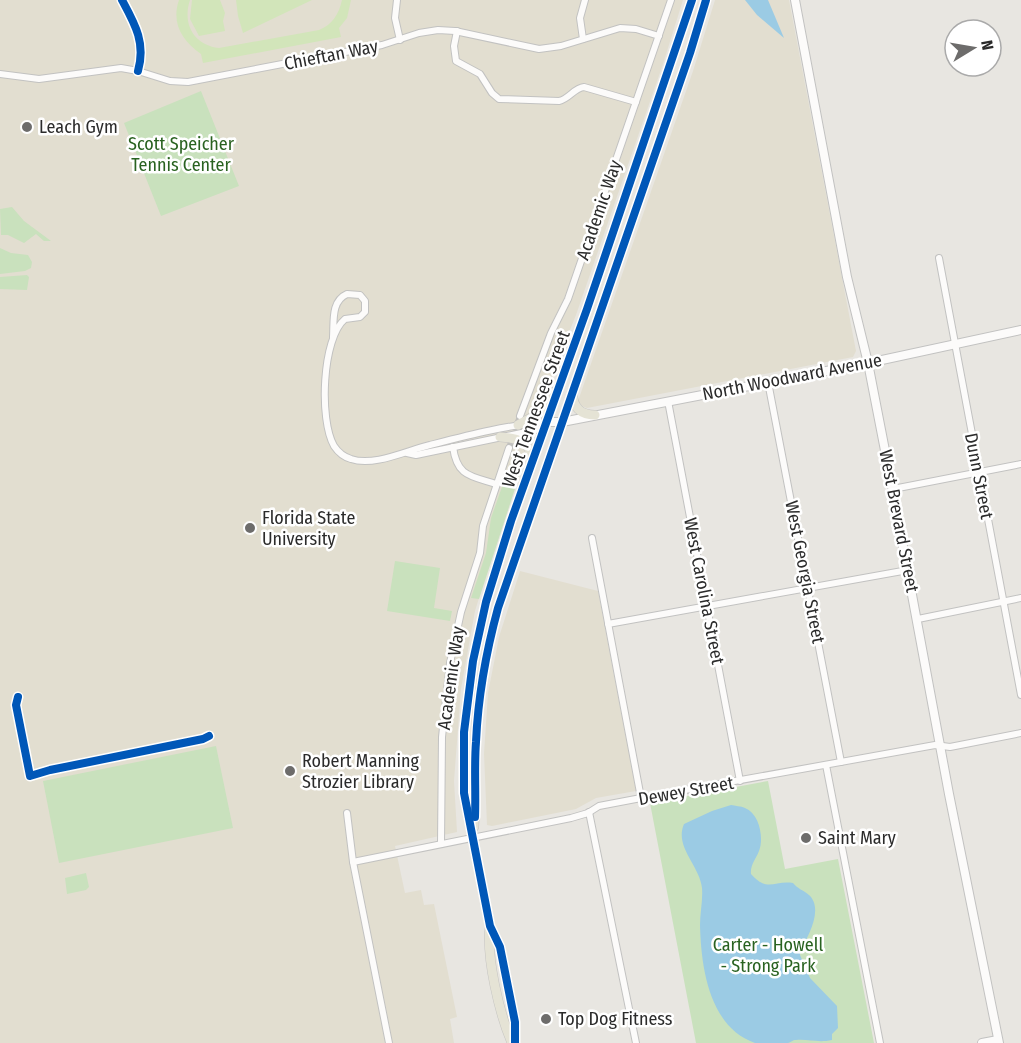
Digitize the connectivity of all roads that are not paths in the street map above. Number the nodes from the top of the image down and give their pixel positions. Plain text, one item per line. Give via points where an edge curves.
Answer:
1 (122, 0) edge
2 (397, 0) edge
3 (585, 0) edge
4 (671, 0) edge
5 (692, 0) edge
6 (706, 0) edge
7 (795, 0) edge
8 (457, 31) junction
9 (659, 36) junction
10 (583, 39) junction
11 (400, 40) junction
12 (138, 71) junction
13 (0, 74) edge
14 (636, 102) junction
15 (939, 258) dead end
16 (1021, 330) edge
17 (333, 337) junction
18 (954, 344) junction
19 (868, 363) junction
20 (562, 380) junction
21 (768, 382) junction
22 (573, 389) junction
23 (668, 401) junction
24 (595, 415) junction
25 (519, 420) junction
26 (562, 422) junction
27 (546, 425) junction
28 (500, 437) junction
29 (453, 447) junction
30 (509, 448) tunnel mouth
31 (407, 453) junction
32 (532, 464) junction
33 (1021, 464) edge
34 (978, 472) junction
35 (496, 484) junction
36 (893, 489) junction
37 (592, 538) dead end
38 (908, 570) junction
39 (808, 588) junction
40 (1021, 598) edge
41 (1003, 602) junction
42 (707, 606) junction
43 (918, 619) junction
44 (608, 624) junction
45 (1021, 694) edge
46 (1021, 733) edge
47 (941, 746) junction
48 (841, 762) junction
49 (826, 765) junction
50 (740, 781) junction
51 (641, 798) junction
52 (589, 812) junction
53 (347, 813) dead end
54 (474, 838) junction
55 (441, 844) junction
56 (353, 862) junction
57 (998, 1042) edge
58 (389, 1043) edge
59 (513, 1043) edge
60 (636, 1043) edge
61 (880, 1043) edge
62 (982, 1043) edge

1 - 12 street via 140,39
2 - 11 street via 395,18
3 - 10 street via 580,20
4 - 9 street, Academic Way
5 - 20 main road, West Tennessee Street
6 - 22 main road, West Tennessee Street
7 - 19 street, West Brevard Street via 847,277
8 - 10 street, Chieftan Way via 539,49
8 - 11 street, Chieftan Way via 428,32
8 - 14 street via 456,61 478,72 499,99 559,101 584,87
9 - 10 street, Chieftan Way via 624,28
9 - 14 street, Academic Way
11 - 12 street, Chieftan Way via 194,82 170,81
12 - 13 street, Chieftan Way via 115,69 39,79
14 - 25 street, Academic Way via 571,292 551,333
15 - 18 street, Dunn Street
16 - 18 street, North Woodward Avenue
17 - 17 street, North Woodward Avenue via 343,320 364,314 366,303 360,295 347,294 338,301
17 - 31 street, North Woodward Avenue via 325,393 334,447 357,461
18 - 19 street, North Woodward Avenue
18 - 34 street, Dunn Street
19 - 21 street, North Woodward Avenue
19 - 36 street, West Brevard Street
20 - 25 main road via 540,413
20 - 27 main road, West Tennessee Street
21 - 23 street, North Woodward Avenue
21 - 39 street, West Georgia Street
22 - 24 main road via 576,408
22 - 26 main road, West Tennessee Street
23 - 24 street, North Woodward Avenue
23 - 42 street, West Carolina Street
24 - 26 street, North Woodward Avenue
25 - 27 street, North Woodward Avenue
25 - 31 street, North Woodward Avenue
26 - 27 street, North Woodward Avenue
26 - 54 main road, West Tennessee Street via 498,608 486,655 477,718
27 - 28 street, North Woodward Avenue
27 - 32 main road, West Tennessee Street
28 - 29 street, North Woodward Avenue
28 - 32 main road via 526,444
29 - 31 street, North Woodward Avenue via 416,455
29 - 35 street via 461,470
30 - 35 street, Academic Way
32 - 54 main road, West Tennessee Street via 486,602 471,673 463,768
33 - 34 street
34 - 36 street
34 - 41 street, Dunn Street
35 - 55 street, Academic Way via 448,671 442,737
36 - 38 street, West Brevard Street
37 - 44 street
38 - 39 street
38 - 43 street, West Brevard Street
39 - 42 street
39 - 48 street, West Georgia Street
40 - 41 street
41 - 43 street
41 - 45 street, Dunn Street
42 - 44 street
42 - 50 street, West Carolina Street
43 - 47 street, West Brevard Street
44 - 51 street
46 - 47 street, Dewey Street
47 - 48 street, Dewey Street
47 - 57 street, West Brevard Street
48 - 49 street, Dewey Street
49 - 50 street, Dewey Street
49 - 61 street
50 - 51 street, Dewey Street
51 - 52 street, Dewey Street via 599,806
52 - 54 street, Dewey Street
52 - 60 street
53 - 56 street
54 - 55 street, Dewey Street
54 - 59 main road, West Tennessee Street via 490,926 500,947 515,1022
55 - 56 street, Dewey Street
56 - 58 street
57 - 62 street

